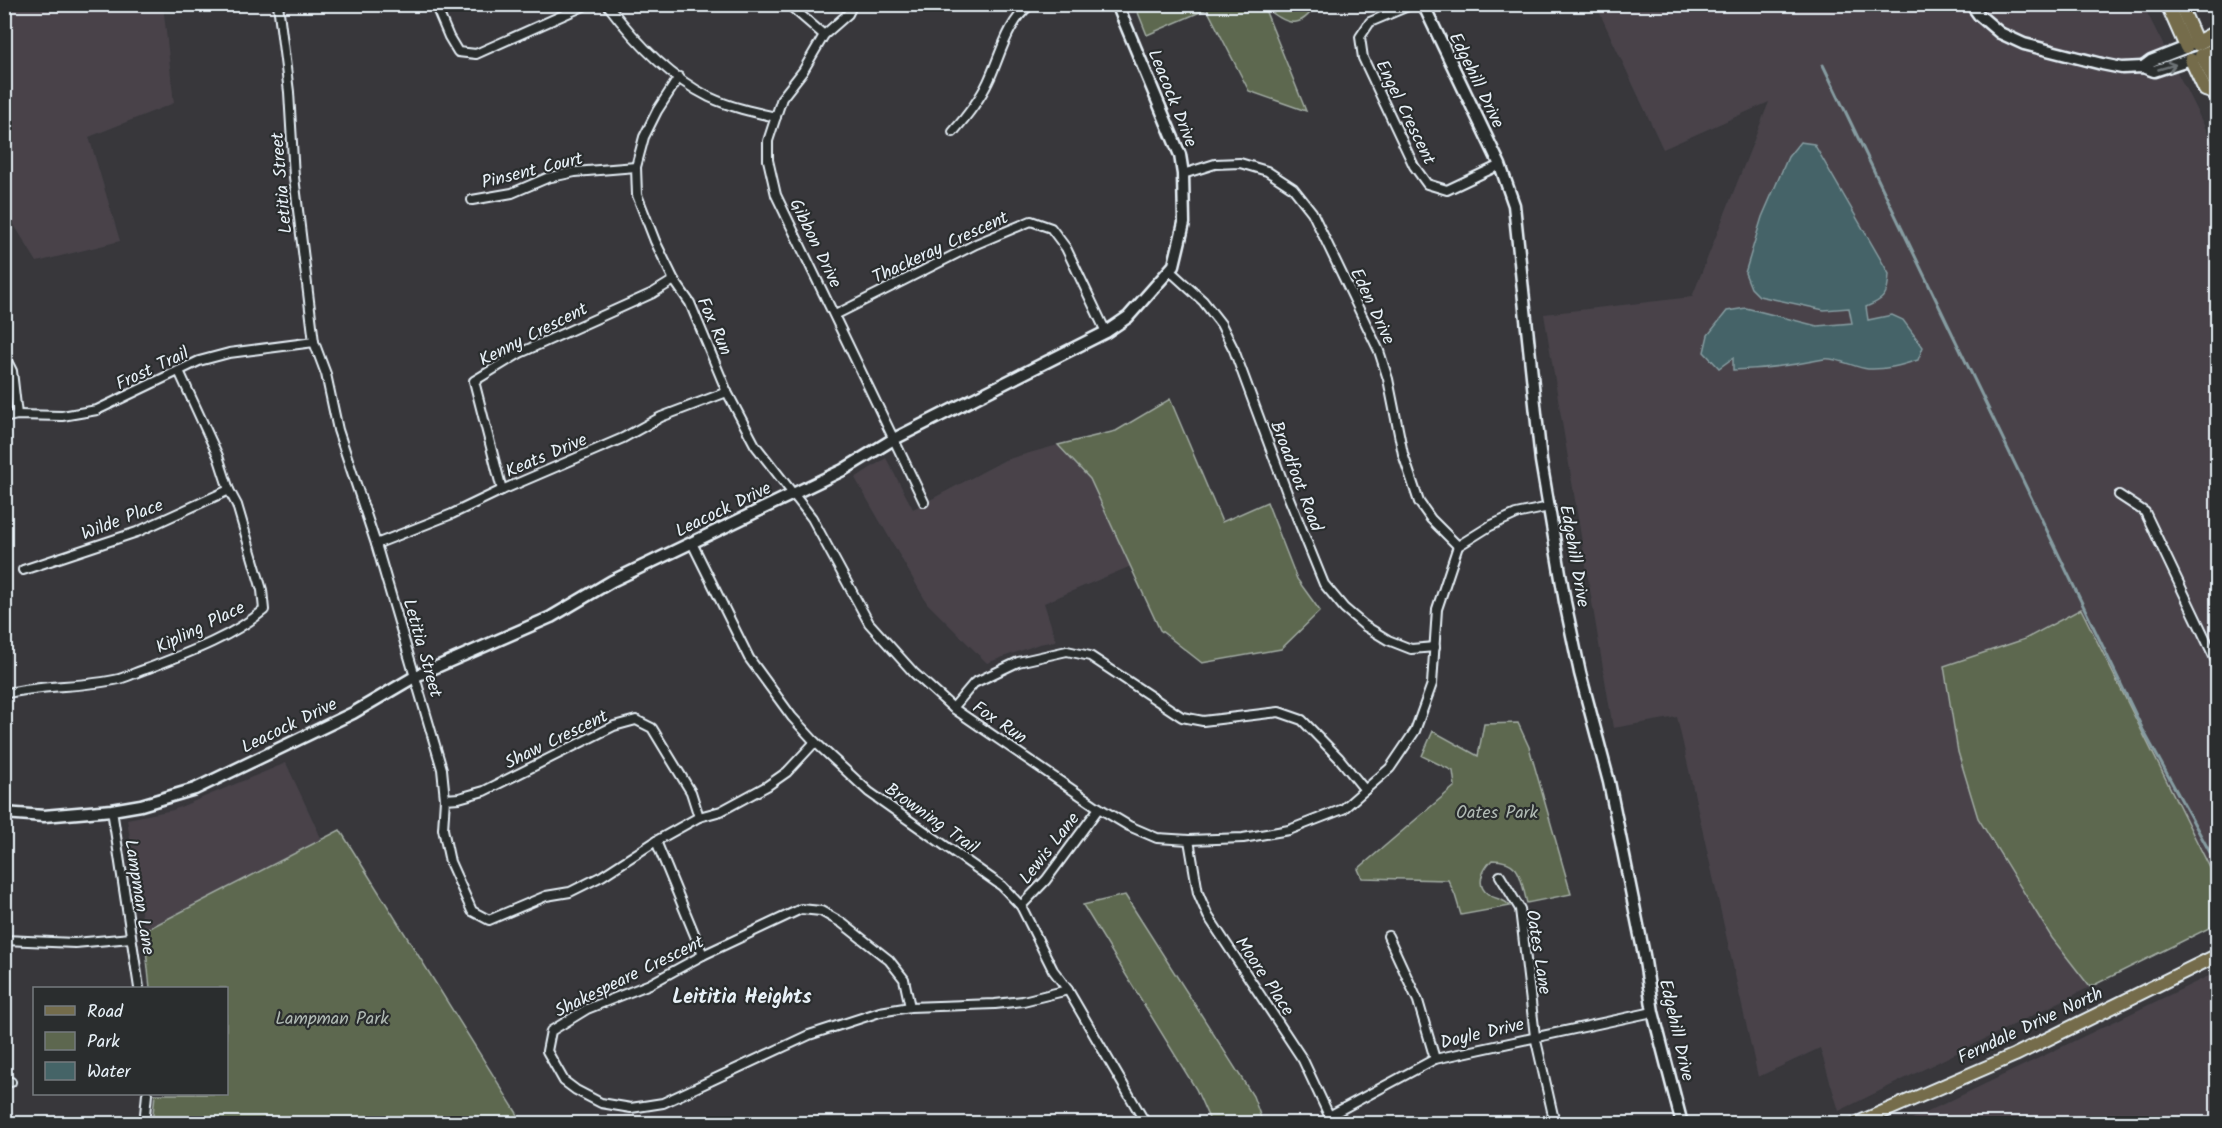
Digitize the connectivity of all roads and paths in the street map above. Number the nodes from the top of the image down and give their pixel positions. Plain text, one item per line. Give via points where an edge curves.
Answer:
1 (435, 4) edge
2 (588, 4) edge
3 (607, 4) edge
4 (788, 4) edge
5 (853, 4) edge
6 (1031, 4) edge
7 (1117, 4) edge
8 (1413, 4) edge
9 (1423, 4) edge
10 (1971, 4) edge
11 (2167, 4) edge
12 (2180, 4) edge
13 (279, 5) edge
14 (2217, 32) edge
15 (824, 35) junction
16 (2217, 49) edge
17 (2194, 51) junction
18 (679, 77) junction
19 (2216, 96) edge
20 (776, 117) junction
21 (953, 132) dead end
22 (1500, 165) junction
23 (636, 167) junction
24 (1183, 174) junction
25 (472, 200) dead end
26 (1169, 270) junction
27 (674, 280) junction
28 (835, 315) junction
29 (1106, 332) junction
30 (314, 342) junction
31 (4, 355) edge
32 (178, 371) junction
33 (727, 392) junction
34 (17, 415) junction
35 (4, 418) edge
36 (892, 440) junction
37 (230, 490) junction
38 (502, 490) junction
39 (793, 493) junction
40 (2119, 495) dead end
41 (924, 502) dead end
42 (1549, 507) junction
43 (692, 543) junction
44 (376, 544) junction
45 (1458, 546) junction
46 (23, 570) dead end
47 (1435, 647) junction
48 (2217, 665) edge
49 (416, 676) junction
50 (4, 694) edge
51 (953, 708) junction
52 (815, 742) junction
53 (1365, 790) junction
54 (445, 799) junction
55 (1100, 808) junction
56 (112, 810) junction
57 (4, 813) edge
58 (699, 817) junction
59 (1189, 840) junction
60 (656, 841) junction
61 (1500, 876) dead end
62 (1021, 906) junction
63 (1388, 936) dead end
64 (131, 938) junction
65 (4, 940) edge
66 (703, 955) junction
67 (2217, 955) edge
68 (139, 987) edge
69 (1068, 990) junction
70 (910, 1007) junction
71 (1653, 1012) junction
72 (1535, 1036) junction
73 (1435, 1059) junction
74 (147, 1095) edge
75 (1331, 1120) edge
76 (144, 1124) edge
77 (1146, 1124) edge
78 (1555, 1124) edge
79 (1682, 1124) edge
80 (1855, 1124) edge

1 - 2 street via 458,52 476,54
3 - 18 street via 630,34
4 - 15 street
5 - 15 street, Gibbon Drive via 848,14
6 - 21 street via 1010,28 989,81
7 - 24 street, Leacock Drive via 1180,154
8 - 22 street, Engel Crescent via 1370,22 1360,37 1363,58 1414,166 1427,184 1447,190
9 - 22 street, Edgehill Drive
10 - 17 street via 2000,33 2024,44 2102,64 2143,67 2151,61
11 - 17 main road
12 - 17 main road
13 - 30 street, Letitia Street
14 - 17 highway
15 - 20 street, Gibbon Drive via 782,98
16 - 17 highway
17 - 19 main road via 2216,85
18 - 20 street via 708,96
18 - 23 street, Fox Run via 644,137
20 - 28 street, Gibbon Drive via 768,141 768,160 776,195
22 - 42 street, Edgehill Drive via 1514,205
23 - 25 street, Pinsent Court via 576,172 547,178 512,193
23 - 27 street, Fox Run via 637,195
24 - 26 street, Leacock Drive via 1184,223 1174,265
24 - 45 street, Eden Drive via 1215,164 1240,163 1267,171 1293,188 1312,212 1379,351 1402,454 1419,502
26 - 29 street, Leacock Drive via 1128,317
26 - 47 street, Broadfoot Road via 1203,301 1234,350 1324,584 1344,608 1388,640 1411,649
27 - 33 street, Fox Run via 690,303
27 - 38 street, Kenny Crescent via 520,353 474,381
28 - 29 street, Thackeray Crescent via 976,244 1031,221 1051,228 1066,248
28 - 36 street, Gibbon Drive
29 - 36 street, Leacock Drive
30 - 32 street, Frost Trail via 229,352
30 - 44 street, Letitia Street
31 - 34 street via 12,371
32 - 34 street, Frost Trail via 97,410 62,416
32 - 37 street, Kipling Place
33 - 38 street, Keats Drive via 661,417 623,438
33 - 39 street, Fox Run via 755,446
34 - 35 street, Frost Trail
36 - 39 street, Leacock Drive via 843,470
36 - 41 street, Gibbon Drive
37 - 46 street, Wilde Place via 137,532
37 - 50 street, Kipling Place via 262,590 264,610 248,623 176,658 119,679 29,687
38 - 44 street, Keats Drive
39 - 43 street, Leacock Drive
39 - 51 street, Fox Run via 812,518 869,623 914,673
40 - 48 street via 2145,512
42 - 45 street via 1516,514
42 - 71 street, Edgehill Drive via 1580,673 1609,782
43 - 49 street, Leacock Drive via 612,581 551,617
43 - 52 street, Browning Trail via 749,658
44 - 49 street, Letitia Street
45 - 47 street, Fox Run via 1437,609
47 - 53 street, Fox Run via 1432,684 1415,731 1390,768
49 - 54 street, Letitia Street via 442,769
49 - 56 street, Leacock Drive via 353,713 195,789
51 - 53 street via 974,683 1018,662 1067,651 1090,656 1182,717 1203,721 1280,712 1302,720
51 - 55 street, Fox Run
52 - 58 street, Letitia Street via 787,772 767,786 721,811
52 - 62 street, Browning Trail via 869,792 1002,886
53 - 59 street, Fox Run via 1343,809 1289,830 1243,838
54 - 58 street, Shaw Crescent via 484,791 614,726 636,720 652,728 691,792
54 - 60 street, Letitia Street via 443,829 450,862 472,911 489,920 546,896 570,892
55 - 59 street, Fox Run via 1157,838
55 - 62 street, Lewis Lane via 1046,880
56 - 57 street, Leacock Drive via 44,816
56 - 64 street, Lampman Lane
58 - 60 street, Letitia Street
59 - 75 street, Moore Place via 1198,893 1208,916 1303,1060
60 - 66 street
61 - 72 street, Oates Lane via 1520,909
62 - 69 street, Browning Trail via 1053,970
63 - 73 street via 1418,1001
64 - 65 street via 75,943
64 - 68 street, Lampman Lane
66 - 70 street, Shakespeare Crescent via 801,909 821,911 889,960 904,980
66 - 70 street, Shakespeare Crescent via 650,984 587,1009 551,1031 547,1051 564,1081 601,1103 631,1108 663,1103 809,1035 880,1012
67 - 80 main road, Ferndale Drive North via 2014,1055
69 - 70 street, Shakespeare Crescent via 1023,1001
69 - 77 street, Browning Trail
71 - 72 street, Doyle Drive
71 - 79 street, Edgehill Drive
72 - 73 street, Doyle Drive
72 - 78 street, Oates Lane
73 - 75 street, Doyle Drive
74 - 76 street

